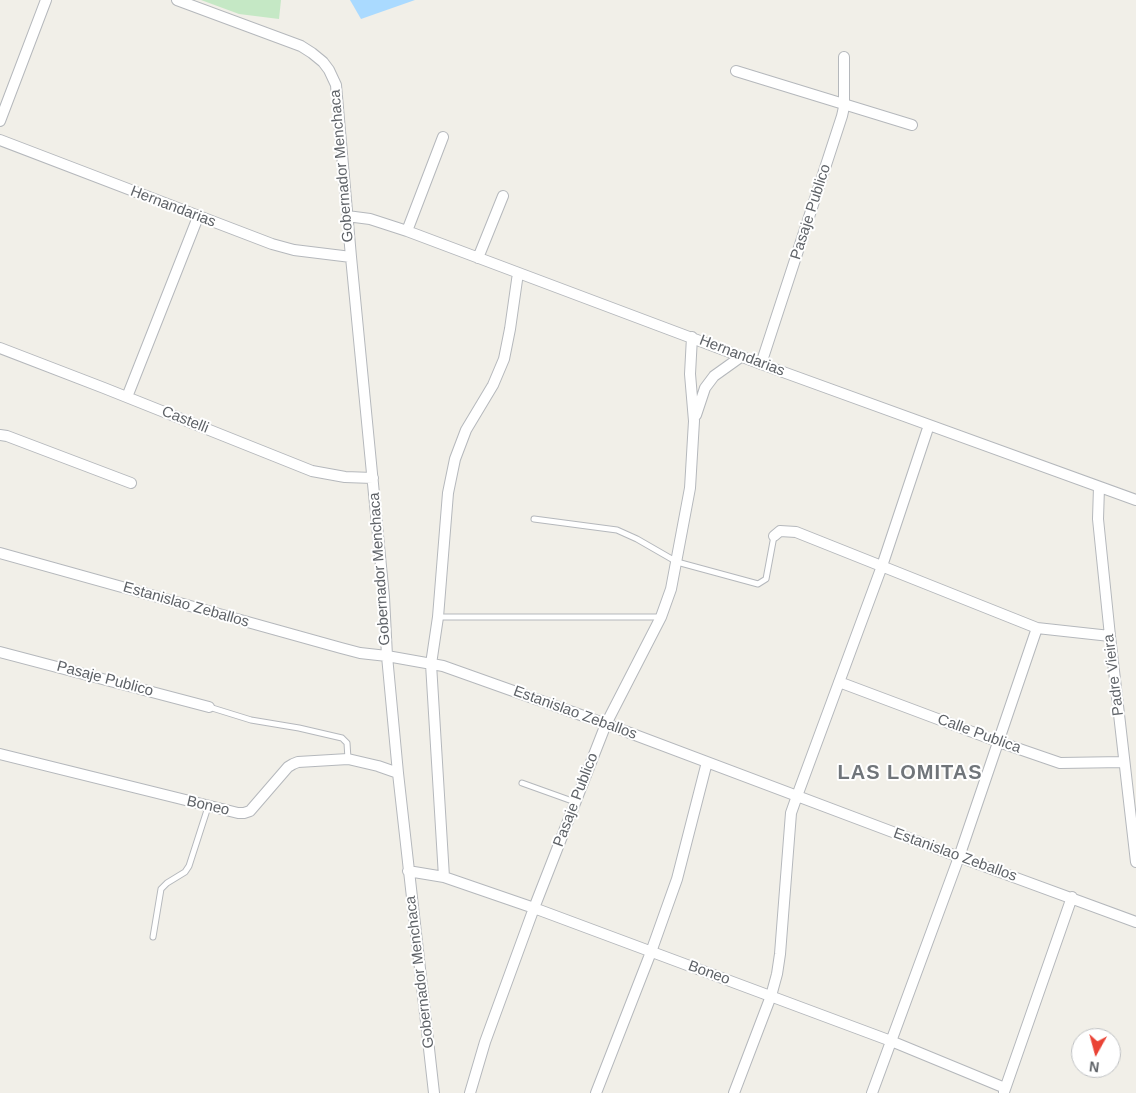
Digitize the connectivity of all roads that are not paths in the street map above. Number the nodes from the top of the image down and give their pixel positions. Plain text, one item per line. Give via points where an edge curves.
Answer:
1 (46, 0) edge
2 (177, 0) edge
3 (844, 57) dead end
4 (736, 71) dead end
5 (844, 104) junction
6 (0, 121) edge
7 (912, 124) dead end
8 (443, 137) dead end
9 (0, 140) edge
10 (503, 196) dead end
11 (198, 216) junction
12 (347, 216) junction
13 (407, 232) junction
14 (351, 257) junction
15 (478, 258) junction
16 (518, 272) junction
17 (692, 338) junction
18 (0, 348) edge
19 (742, 356) junction
20 (761, 364) junction
21 (127, 397) junction
22 (694, 421) junction
23 (929, 426) junction
24 (0, 434) edge
25 (373, 478) junction
26 (131, 483) dead end
27 (1099, 488) junction
28 (1136, 500) edge
29 (534, 519) dead end
30 (774, 536) joint
31 (0, 553) edge
32 (677, 562) junction
33 (882, 566) junction
34 (438, 617) junction
35 (661, 617) junction
36 (1037, 628) junction
37 (1110, 636) junction
38 (0, 652) edge
39 (387, 656) junction
40 (431, 664) junction
41 (839, 682) junction
42 (209, 707) joint
43 (606, 724) junction
44 (999, 742) junction
45 (0, 754) edge
46 (348, 758) junction
47 (707, 762) junction
48 (1124, 762) junction
49 (398, 774) junction
50 (522, 783) dead end
51 (796, 796) junction
52 (576, 802) junction
53 (208, 806) junction
54 (959, 857) junction
55 (1136, 862) edge
56 (408, 871) junction
57 (444, 877) junction
58 (1072, 897) junction
59 (534, 908) junction
60 (1136, 922) edge
61 (152, 938) dead end
62 (651, 952) junction
63 (771, 996) junction
64 (891, 1042) junction
65 (1004, 1090) edge
66 (434, 1093) edge
67 (470, 1093) edge
68 (596, 1093) edge
69 (734, 1093) edge
70 (872, 1093) edge

1 - 6 street
2 - 12 street, Gobernador Menchaca via 301,46 323,62 336,85
3 - 5 street, Pasaje Publico
4 - 5 street
5 - 7 street
5 - 20 street, Pasaje Publico
8 - 13 street
9 - 11 street, Hernandarias
10 - 15 street
11 - 14 street, Hernandarias via 294,250
11 - 21 street
12 - 13 street, Hernandarias via 370,219
12 - 14 street, Gobernador Menchaca
13 - 15 street, Hernandarias
14 - 25 street, Gobernador Menchaca
15 - 16 street, Hernandarias
16 - 17 street, Hernandarias
16 - 34 street via 504,359 493,386 466,430 455,459 448,493
17 - 19 street, Hernandarias
17 - 22 street, Pasaje Publico via 690,374
18 - 21 street, Castelli
19 - 20 street, Hernandarias
19 - 22 street, Pasaje Publico via 714,376 705,388
20 - 23 street, Hernandarias
21 - 25 street, Castelli via 312,471
22 - 32 street, Pasaje Publico via 690,488
23 - 27 street, Hernandarias
23 - 33 street
24 - 26 street
25 - 39 street, Gobernador Menchaca
27 - 28 street, Hernandarias
27 - 37 street, Padre Vieira via 1098,519
29 - 32 lane via 617,530
30 - 32 lane via 766,579 758,584
30 - 33 street via 780,530 796,532
31 - 39 street, Estanislao Zeballos via 341,648
32 - 35 street, Pasaje Publico
33 - 36 street
33 - 41 street
34 - 35 lane
34 - 40 street
35 - 43 street, Pasaje Publico
36 - 37 street
36 - 44 street
37 - 48 street, Padre Vieira
38 - 42 street, Pasaje Publico
39 - 40 street, Estanislao Zeballos
39 - 49 street, Gobernador Menchaca
40 - 43 street, Estanislao Zeballos
40 - 57 street
41 - 44 street, Calle Publica
41 - 51 street
42 - 46 lane via 251,720 342,738 347,743
43 - 47 street, Estanislao Zeballos
43 - 52 street, Pasaje Publico
44 - 48 street, Calle Publica via 1060,763
44 - 54 street
45 - 53 street, Boneo
46 - 49 street, Boneo
46 - 53 street, Boneo via 293,764 250,811 238,813
47 - 51 street, Estanislao Zeballos
47 - 62 street via 677,879
48 - 55 street, Padre Vieira
49 - 56 street, Gobernador Menchaca
50 - 52 lane
51 - 54 street, Estanislao Zeballos
51 - 63 street via 780,954
52 - 59 street, Pasaje Publico
53 - 61 lane via 189,866 161,889
54 - 58 street, Estanislao Zeballos
54 - 64 street
56 - 57 street, Boneo
56 - 66 street, Gobernador Menchaca
57 - 59 street, Boneo
58 - 60 street, Estanislao Zeballos
58 - 65 street
59 - 62 street, Boneo
59 - 67 street, Pasaje Publico
62 - 63 street, Boneo
62 - 68 street
63 - 64 street, Boneo
63 - 69 street
64 - 65 street, Boneo
64 - 70 street

